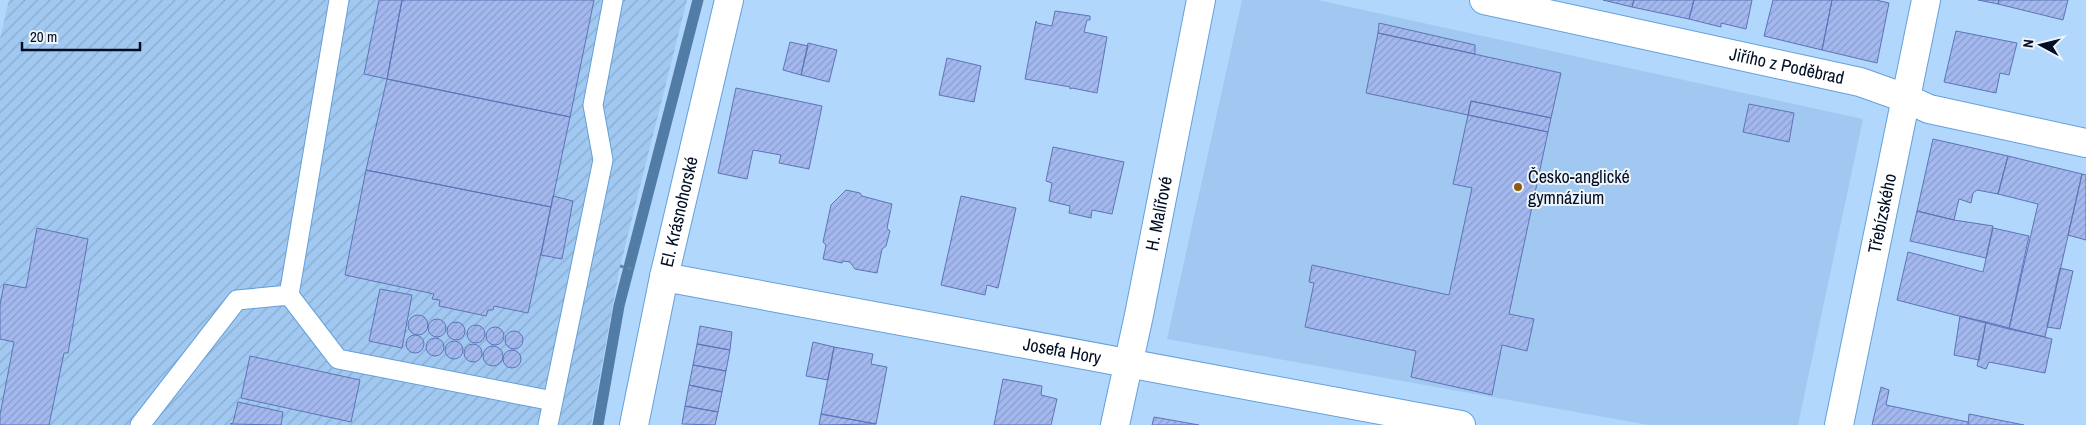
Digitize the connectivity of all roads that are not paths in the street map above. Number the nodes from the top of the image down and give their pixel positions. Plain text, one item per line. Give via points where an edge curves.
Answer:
1 (339, 0) edge
2 (613, 0) edge
3 (729, 0) edge
4 (1201, 0) edge
5 (1484, 0) edge
6 (1926, 0) edge
7 (1905, 98) junction
8 (2086, 143) edge
9 (664, 277) junction
10 (289, 295) junction
11 (1128, 364) junction
12 (553, 401) junction
13 (140, 425) edge
14 (548, 425) edge
15 (634, 425) edge
16 (1115, 425) edge
17 (1461, 425) edge
18 (1839, 425) edge

1 - 10 lane
2 - 12 lane via 593,105 603,160
3 - 9 street, El. Krásnohorské
4 - 11 street, H. Malířové
5 - 7 street, Jiřího z Poděbrad via 1860,82
6 - 7 street, Třebízského
7 - 8 street, Jiřího z Poděbrad via 1929,109
7 - 18 street, Třebízského
9 - 11 street, Josefa Hory
9 - 15 street, El. Krásnohorské
10 - 12 lane via 338,359
10 - 13 lane via 237,300
11 - 16 street, H. Malířové
11 - 17 street, Josefa Hory
12 - 14 lane

